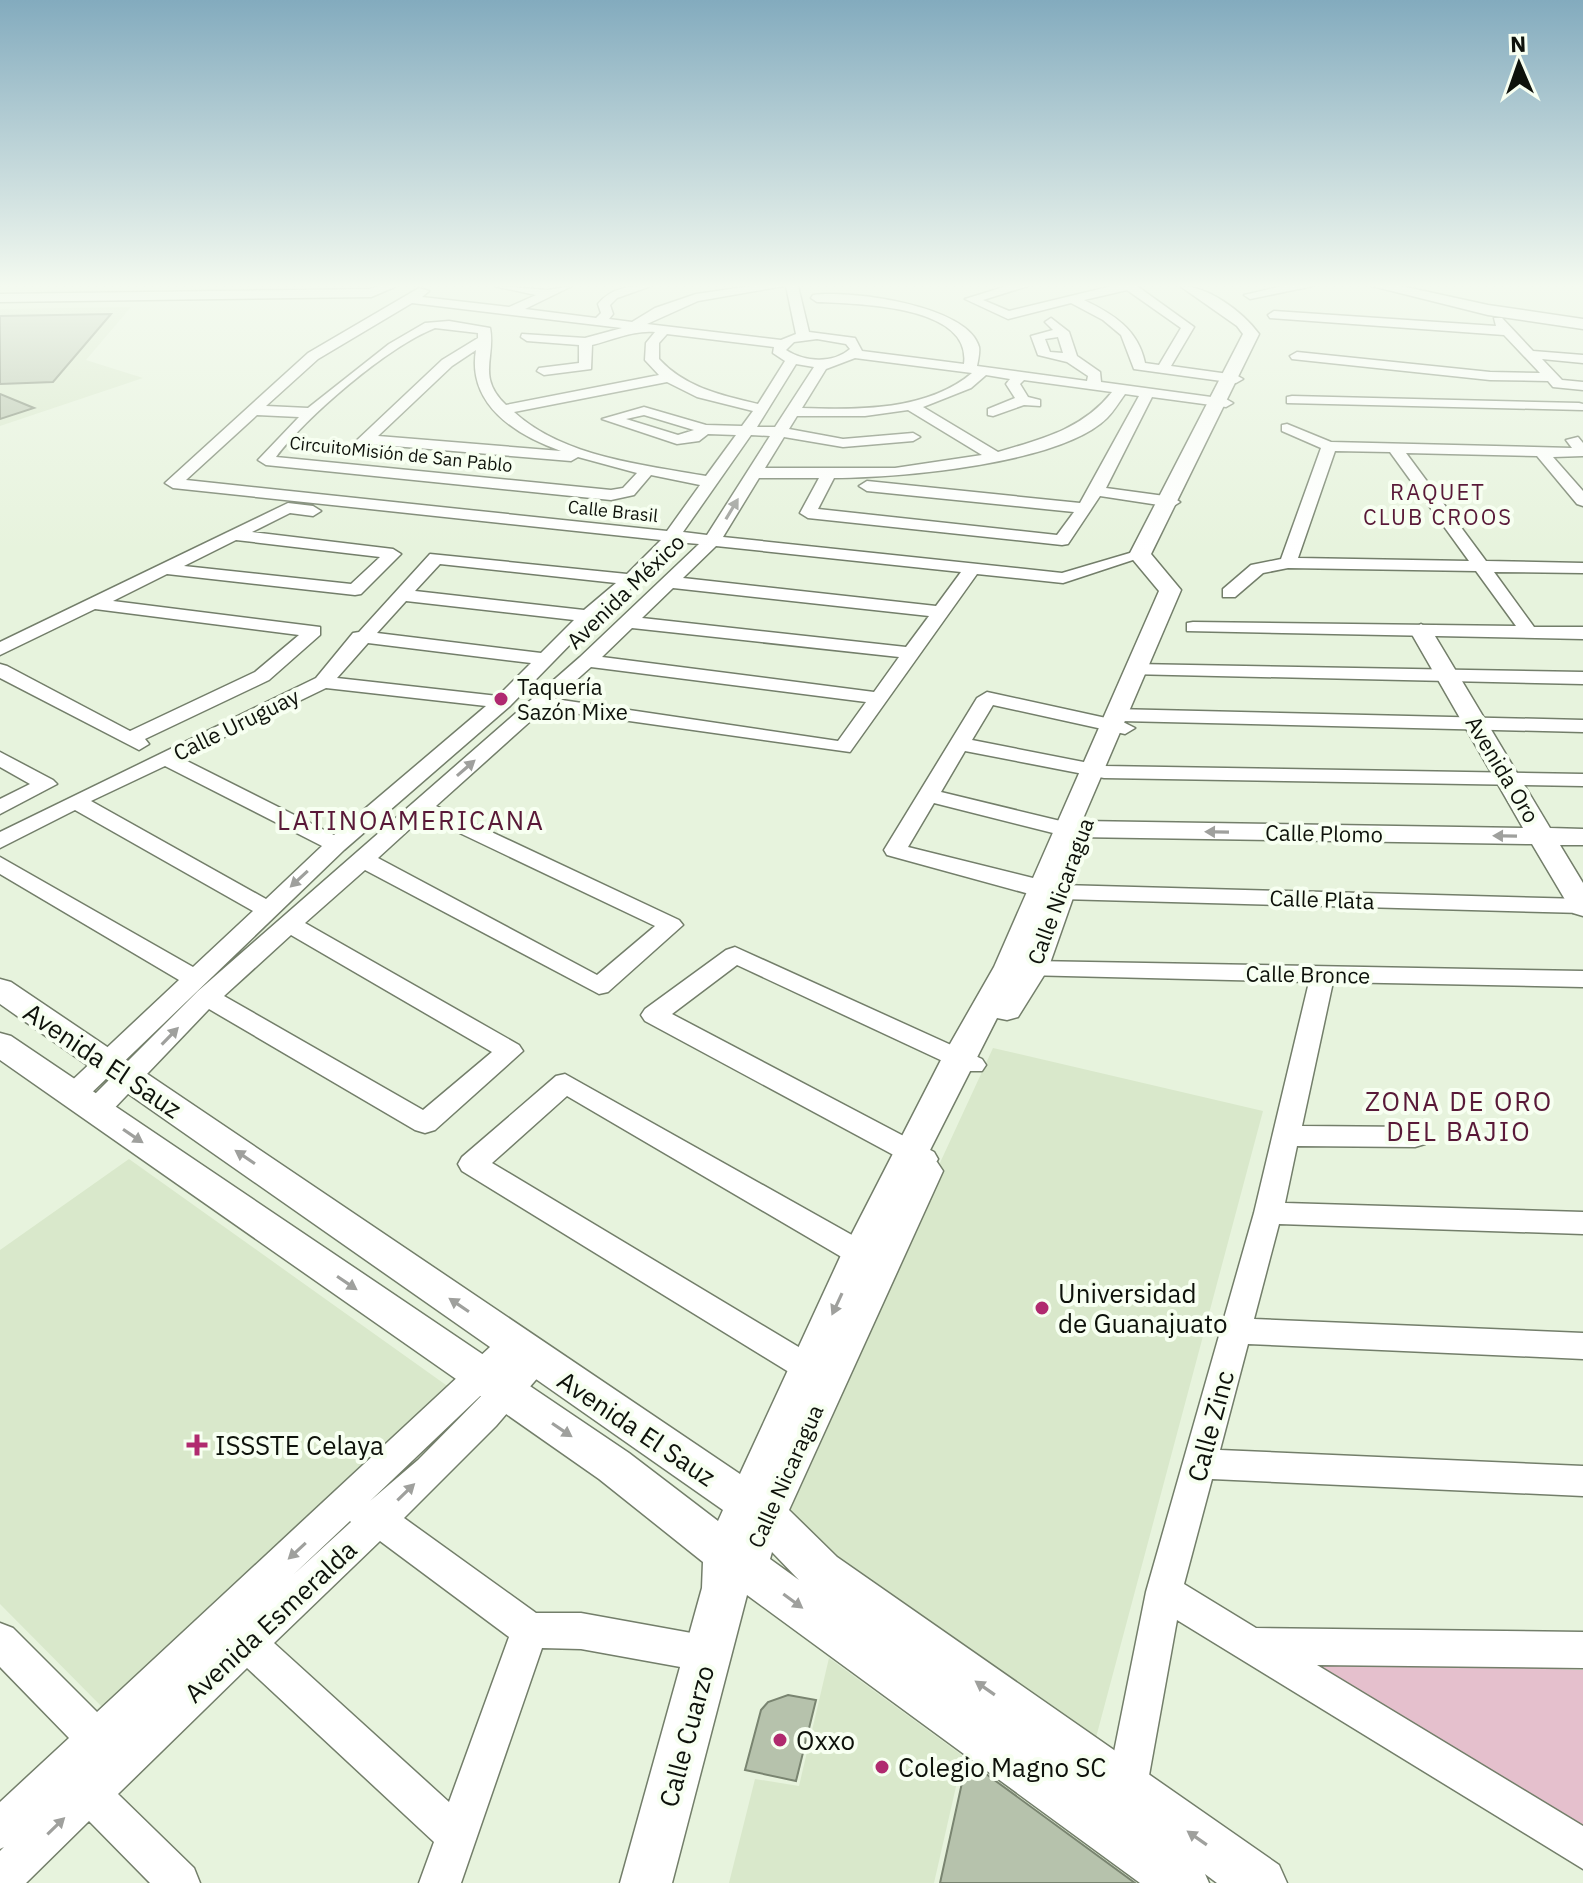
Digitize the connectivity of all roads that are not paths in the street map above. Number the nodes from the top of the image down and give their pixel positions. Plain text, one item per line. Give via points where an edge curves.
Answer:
1 (292, 374) edge
2 (359, 374) edge
3 (435, 374) edge
4 (480, 374) edge
5 (663, 374) edge
6 (777, 374) edge
7 (818, 374) edge
8 (975, 374) edge
9 (988, 374) edge
10 (1088, 374) edge
11 (1200, 374) edge
12 (1234, 374) edge
13 (1469, 374) edge
14 (1549, 374) edge
15 (666, 378) junction
16 (1092, 378) junction
17 (1232, 378) junction
18 (1555, 380) junction
19 (1023, 385) junction
20 (1583, 386) edge
21 (1122, 389) junction
22 (1147, 393) junction
23 (1292, 400) dead end
24 (1221, 402) junction
25 (910, 405) junction
26 (762, 409) junction
27 (251, 410) junction
28 (1581, 410) edge
29 (499, 411) junction
30 (790, 412) junction
31 (313, 413) junction
32 (1001, 414) dead end
33 (1100, 417) junction
34 (1132, 421) junction
35 (1287, 428) dead end
36 (705, 429) junction
37 (746, 432) junction
38 (779, 432) junction
39 (913, 437) dead end
40 (366, 439) junction
41 (1573, 440) dead end
42 (1329, 446) junction
43 (1395, 448) junction
44 (1542, 453) junction
45 (996, 457) junction
46 (600, 459) junction
47 (338, 466) junction
48 (647, 471) junction
49 (754, 473) junction
50 (827, 478) junction
51 (712, 482) junction
52 (1096, 491) junction
53 (1168, 501) junction
54 (1583, 501) edge
55 (1084, 508) junction
56 (236, 535) junction
57 (666, 547) junction
58 (701, 552) junction
59 (1146, 555) junction
60 (1288, 563) junction
61 (1482, 567) junction
62 (1583, 568) edge
63 (168, 569) junction
64 (968, 574) junction
65 (633, 580) junction
66 (670, 582) junction
67 (1229, 593) dead end
68 (400, 595) junction
69 (96, 604) junction
70 (940, 612) junction
71 (588, 616) junction
72 (628, 622) junction
73 (1193, 627) dead end
74 (1428, 631) junction
75 (1529, 632) junction
76 (1583, 633) edge
77 (360, 637) junction
78 (0, 649) edge
79 (911, 653) junction
80 (548, 659) junction
81 (587, 661) junction
82 (0, 670) edge
83 (1142, 670) junction
84 (1455, 677) junction
85 (1583, 678) edge
86 (323, 682) junction
87 (878, 698) junction
88 (503, 702) junction
89 (540, 703) junction
90 (1120, 721) junction
91 (1483, 724) junction
92 (1583, 726) edge
93 (960, 744) junction
94 (0, 758) edge
95 (167, 759) junction
96 (1097, 771) junction
97 (1516, 779) junction
98 (1583, 780) edge
99 (928, 795) junction
100 (75, 801) junction
101 (422, 807) junction
102 (0, 808) edge
103 (1073, 830) junction
104 (1562, 837) edge
105 (0, 841) edge
106 (336, 845) junction
107 (362, 859) junction
108 (0, 864) edge
109 (1583, 876) edge
110 (1051, 891) junction
111 (1583, 906) edge
112 (267, 909) junction
113 (289, 924) junction
114 (1033, 969) junction
115 (1323, 974) junction
116 (1583, 979) edge
117 (200, 988) junction
118 (0, 989) edge
119 (5, 1053) edge
120 (966, 1061) junction
121 (118, 1071) junction
122 (84, 1102) junction
123 (1286, 1136) junction
124 (1415, 1137) dead end
125 (921, 1158) junction
126 (1268, 1213) junction
127 (1583, 1223) edge
128 (871, 1260) junction
129 (1236, 1331) junction
130 (1583, 1346) edge
131 (526, 1351) junction
132 (817, 1374) junction
133 (495, 1384) junction
134 (1199, 1464) junction
135 (1583, 1481) edge
136 (343, 1508) junction
137 (758, 1510) junction
138 (378, 1520) junction
139 (731, 1569) junction
140 (1164, 1592) junction
141 (530, 1630) junction
142 (0, 1641) edge
143 (247, 1643) junction
144 (1253, 1646) junction
145 (1583, 1650) edge
146 (708, 1654) junction
147 (108, 1749) junction
148 (1127, 1789) junction
149 (89, 1793) junction
150 (0, 1829) edge
151 (1112, 1832) junction
152 (458, 1837) junction
153 (1583, 1849) edge
154 (0, 1880) edge
155 (179, 1883) edge
156 (440, 1883) edge
157 (646, 1883) edge
158 (1183, 1883) edge
159 (1261, 1883) edge

1 - 27 street
2 - 31 street, CircuitoMisión de San Pablo
3 - 40 street
4 - 29 street
5 - 15 street
6 - 26 street, Avenida México
7 - 30 street, Avenida México
8 - 25 street via 974,381
9 - 19 street
10 - 16 street
11 - 17 street
12 - 17 main road
13 - 18 street
14 - 18 street
15 - 26 street via 703,395
15 - 29 street
16 - 19 street via 1078,384
16 - 21 street
17 - 24 main road
18 - 20 street
18 - 28 street
19 - 32 street via 1035,403
21 - 22 street
21 - 33 street
22 - 24 street
22 - 34 street
23 - 28 street
24 - 53 main road
25 - 30 street
25 - 45 street
26 - 37 street, Avenida México
27 - 31 street
27 - 57 street, Calle Brasil via 173,483
29 - 46 street via 553,442
30 - 38 street, Avenida México
31 - 47 street, CircuitoMisión de San Pablo via 266,460
33 - 34 street
33 - 45 street via 1058,439
34 - 52 street
35 - 42 street
36 - 36 street via 694,438 677,440 609,419 644,411
36 - 37 street
37 - 38 street
37 - 51 street, Avenida México
38 - 39 street via 843,443
38 - 49 street, Avenida México
40 - 46 street
40 - 47 street
41 - 44 street via 1578,453
42 - 43 street
42 - 60 street
43 - 44 street
43 - 61 street
44 - 54 street
45 - 50 street
46 - 48 street
47 - 48 street, CircuitoMisión de San Pablo via 611,495 628,492
48 - 51 street
49 - 50 street
58 -> 49 street, Avenida México
50 - 55 street
50 - 55 street via 808,513 1062,540
51 - 57 street, Avenida México
52 - 53 street
52 - 55 street
53 - 59 main road
56 - 57 street via 288,508
56 - 63 street
56 - 63 street via 393,554 355,590
57 - 58 street
57 - 58 street, Calle Brasil
57 - 65 street, Avenida México
58 - 64 street
58 - 66 street, Avenida México
59 - 64 street via 1063,578
59 - 83 main road, Calle Nicaragua via 1170,590
60 - 61 street
60 - 67 street via 1257,569
61 - 62 street
61 - 75 street
63 - 69 street
64 - 70 street
65 - 68 street, Calle Uruguay via 436,558
65 - 71 street, Avenida México
66 - 70 street
66 - 72 street, Avenida México
68 - 71 street
68 - 77 street, Calle Uruguay
69 - 78 street
69 - 82 street, Calle Uruguay via 314,631 262,676 135,741
70 - 79 street
71 - 80 street, Avenida México
72 - 79 street
72 - 81 street, Avenida México
73 - 74 street
74 - 75 street
74 - 84 main road, Avenida Oro
75 - 76 street
77 - 80 street
77 - 86 street, Calle Uruguay
79 - 87 street
80 - 88 street, Avenida México
81 - 87 street
81 - 89 street, Avenida México
83 - 84 street
83 - 90 main road, Calle Nicaragua
84 - 85 street
84 - 91 main road, Avenida Oro
86 - 88 street
86 - 95 street, Calle Uruguay
87 - 89 street via 843,748
88 - 106 street, Avenida México
101 -> 89 street, Avenida México
90 - 91 street
90 - 93 street via 987,698
90 - 96 main road, Calle Nicaragua
91 - 92 street
91 - 97 main road, Avenida Oro
93 - 96 street
93 - 99 street
94 - 102 street via 46,784
95 - 100 street, Calle Uruguay
95 - 106 street
96 - 97 street
96 - 103 main road, Calle Nicaragua
97 - 98 street
97 - 104 main road, Avenida Oro
99 - 103 street
99 - 110 street, Calle Plata via 895,850
100 - 105 street, Calle Uruguay
100 - 112 street
101 - 107 street, Avenida México
101 - 107 street via 671,925 599,986
104 -> 103 main road, Calle Plomo
103 - 110 main road, Calle Nicaragua
104 - 109 main road, Avenida Oro
104 - 111 main road, Avenida Oro
106 -> 112 street, Avenida México
107 - 113 street, Avenida México
108 - 117 street
110 - 111 street, Calle Plata
110 - 114 main road, Calle Nicaragua
110 - 120 main road, Calle Nicaragua
112 - 117 street, Avenida México
113 - 117 street, Avenida México
113 - 117 street via 510,1051 425,1123
114 - 115 street, Calle Bronce
114 - 120 main road, Calle Nicaragua
115 - 116 street, Calle Bronce
115 - 123 street, Calle Zinc
117 - 121 street, Avenida México
118 - 121 main road, Avenida El Sauz
119 - 122 main road, Avenida El Sauz
120 - 125 main road, Calle Nicaragua
120 - 125 street via 735,955 654,1015
121 - 122 street, Avenida México
131 -> 121 main road, Avenida El Sauz
122 -> 133 main road, Avenida El Sauz
123 - 124 street
123 - 126 street, Calle Zinc
125 - 128 main road, Calle Nicaragua
126 - 127 street
126 - 129 street, Calle Zinc
128 - 132 main road, Calle Nicaragua
128 - 132 street via 565,1083 472,1164
129 - 130 street
129 - 134 street, Calle Zinc
131 - 133 street, Avenida Esmeralda
131 - 137 main road, Avenida El Sauz
132 - 137 main road, Calle Nicaragua
133 - 136 street, Avenida Esmeralda
138 -> 133 street, Avenida Esmeralda
133 -> 139 main road, Avenida El Sauz via 614,1466
134 - 135 street
134 - 140 street, Calle Zinc
136 - 138 street
136 -> 147 street, Avenida Esmeralda
137 - 139 main road, Calle Nicaragua
148 -> 137 main road, Avenida El Sauz via 821,1572
138 - 141 street
138 - 143 street, Avenida Esmeralda
139 - 146 main road, Calle Cuarzo
139 -> 151 main road, Avenida El Sauz
140 - 144 street
140 - 148 street, Calle Zinc
141 - 146 street via 581,1631
141 - 152 street
142 - 147 street
143 - 147 street, Avenida Esmeralda
143 - 152 street
144 - 145 street
144 - 153 street
146 - 157 main road, Calle Cuarzo
147 - 149 street, Avenida Esmeralda
147 - 150 street, Avenida Esmeralda
148 - 151 street, Calle Zinc
159 -> 148 main road, Avenida El Sauz
154 -> 149 street, Avenida Esmeralda
149 - 155 street
151 - 158 main road, Avenida El Sauz
152 - 156 street

